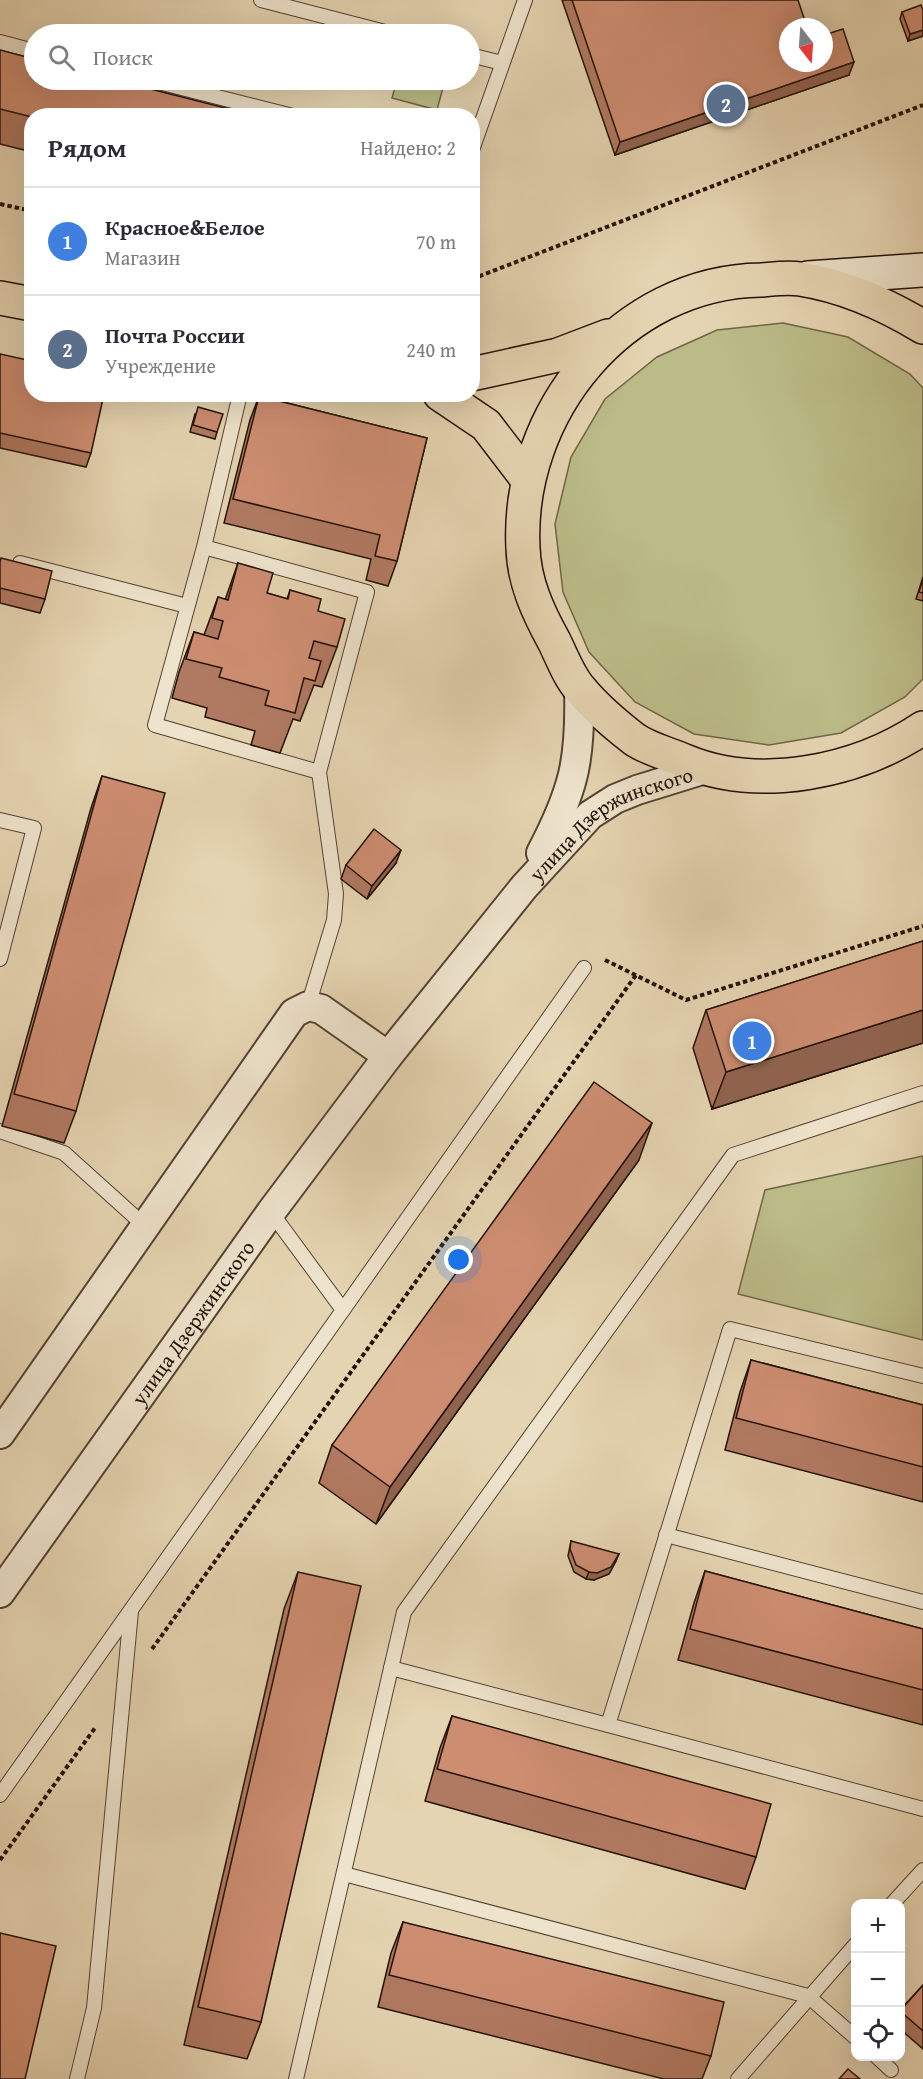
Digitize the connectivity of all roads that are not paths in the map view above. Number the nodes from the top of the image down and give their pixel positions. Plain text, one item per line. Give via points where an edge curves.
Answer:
1 (261, 0) edge
2 (525, 0) edge
3 (354, 24) edge
4 (0, 42) edge
5 (24, 48) edge
6 (480, 58) edge
7 (501, 63) junction
8 (190, 90) edge
9 (261, 108) edge
10 (480, 126) edge
11 (923, 270) edge
12 (798, 279) junction
13 (0, 298) edge
14 (24, 302) edge
15 (923, 327) edge
16 (616, 333) junction
17 (480, 372) edge
18 (238, 402) edge
19 (452, 402) edge
20 (528, 480) junction
21 (204, 547) junction
22 (20, 563) edge
23 (188, 606) junction
24 (579, 689) junction
25 (923, 728) edge
26 (705, 769) junction
27 (319, 772) junction
28 (0, 820) edge
29 (524, 887) junction
30 (0, 960) edge
31 (584, 968) dead end
32 (308, 1006) junction
33 (388, 1056) junction
34 (923, 1093) edge
35 (0, 1131) edge
36 (271, 1212) junction
37 (145, 1226) junction
38 (343, 1310) junction
39 (923, 1376) edge
40 (0, 1434) edge
41 (666, 1535) junction
42 (0, 1593) edge
43 (923, 1602) edge
44 (131, 1610) junction
45 (391, 1668) junction
46 (608, 1725) junction
47 (0, 1795) edge
48 (923, 1809) edge
49 (923, 1870) edge
50 (344, 1874) junction
51 (897, 1899) edge
52 (851, 1948) edge
53 (808, 1996) junction
54 (851, 2034) edge
55 (881, 2061) edge
56 (891, 2070) dead end
57 (77, 2079) edge
58 (296, 2079) edge
59 (738, 2079) edge

1 - 3 lane
2 - 7 lane
4 - 5 lane
6 - 7 lane
7 - 10 lane
8 - 9 lane
11 - 12 main road
12 - 15 main road via 859,294
12 - 16 main road via 742,280 712,286 679,296
13 - 14 main road
16 - 17 main road via 558,355
16 - 20 main road via 565,391 545,426
18 - 21 lane
19 - 20 main road via 486,425
20 - 24 main road via 523,548 533,601
21 - 23 lane
21 - 27 lane via 367,592
22 - 23 lane
23 - 27 lane via 155,725
24 - 26 main road via 635,740
24 - 29 street, улица Дзержинского via 580,735 574,778
25 - 26 main road via 878,752 814,773 744,775
26 - 29 street, улица Дзержинского via 637,790 590,815
27 - 32 lane via 336,894 334,920
28 - 30 lane via 33,828
29 - 33 street, улица Дзержинского
31 - 38 lane
32 - 33 street via 321,1009
32 - 37 street via 294,1013
33 - 36 street, улица Дзержинского
34 - 45 lane via 733,1155 404,1612
35 - 37 lane via 64,1153
36 - 38 lane
36 - 42 street, улица Дзержинского
37 - 40 street
38 - 44 lane
39 - 41 lane via 730,1329
41 - 43 lane
41 - 46 lane
44 - 47 lane
44 - 57 lane via 94,2008
45 - 46 lane
45 - 50 lane
46 - 48 lane
49 - 51 lane
50 - 53 lane
50 - 58 lane
52 - 53 lane
53 - 54 lane
53 - 59 lane
55 - 56 lane

